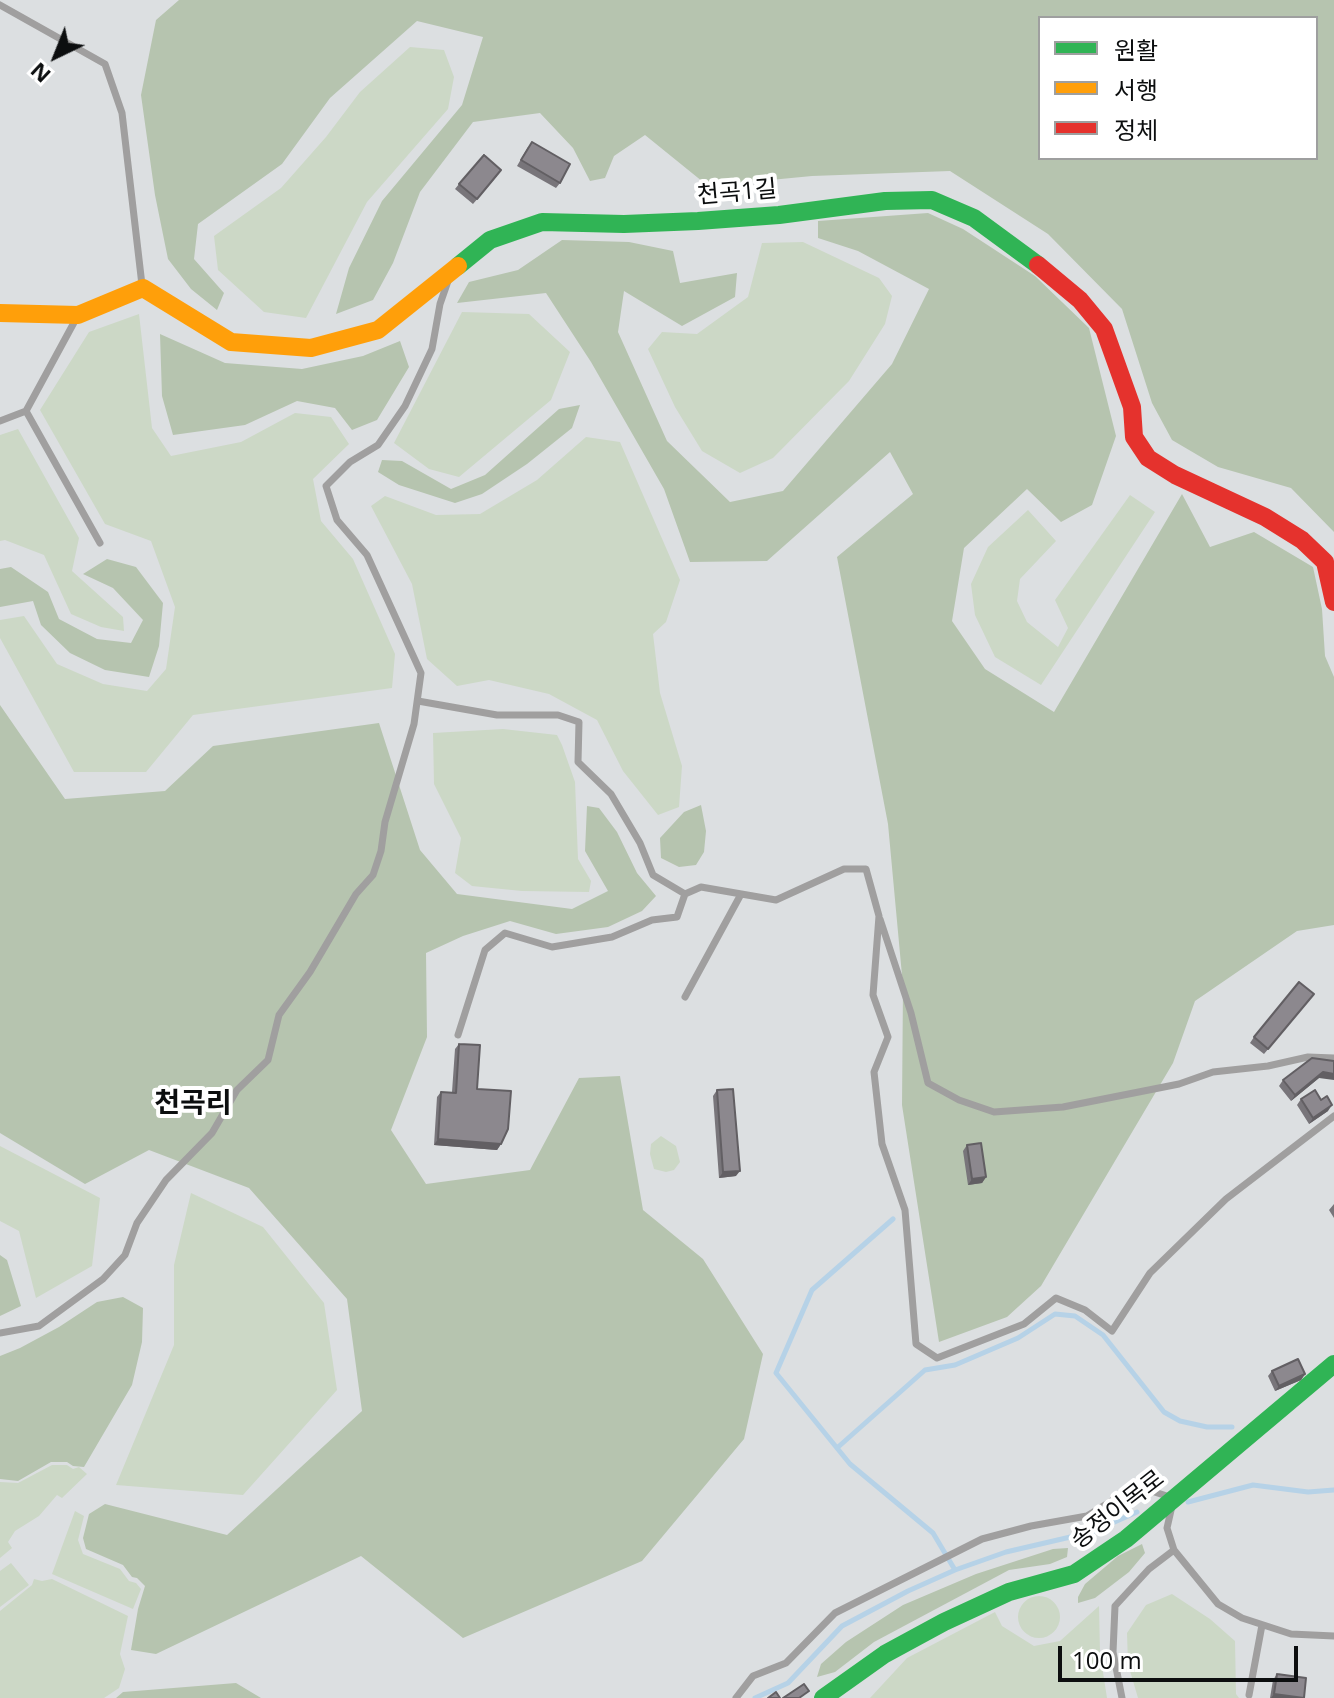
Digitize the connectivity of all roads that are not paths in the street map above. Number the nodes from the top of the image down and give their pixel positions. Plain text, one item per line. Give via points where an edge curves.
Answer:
1 (0, 5) edge
2 (453, 268) junction
3 (143, 288) junction
4 (0, 313) edge
5 (78, 315) junction
6 (26, 411) junction
7 (0, 421) edge
8 (100, 543) dead end
9 (1334, 602) edge
10 (418, 701) junction
11 (685, 894) junction
12 (740, 896) junction
13 (879, 916) junction
14 (685, 997) dead end
15 (458, 1035) dead end
16 (1334, 1058) edge
17 (1334, 1116) edge
18 (0, 1333) edge
19 (1334, 1364) edge
20 (1174, 1498) junction
21 (1174, 1550) junction
22 (1262, 1625) junction
23 (1334, 1636) edge
24 (1249, 1695) dead end
25 (736, 1698) edge
26 (823, 1698) edge
27 (1122, 1698) edge

1 - 3 lane via 105,64 122,113
2 - 3 street, 천곡1길 via 378,330 311,348 231,342
2 - 9 street, 천곡1길 via 490,240 542,222 698,221 932,200 974,218 1014,245 1080,300 1104,329 1132,407 1134,437 1148,458 1302,540 1325,562
2 - 10 lane via 432,349 405,406 378,445 326,486 337,520 367,555 407,639 421,673
3 - 5 street
4 - 5 street
5 - 6 lane
6 - 7 lane
6 - 8 lane
10 - 11 lane via 497,715 558,715 579,722 578,762 611,794 653,875
10 - 18 lane via 373,875 279,1015 268,1060 237,1090 212,1133 166,1180 137,1223 125,1255 103,1279 39,1326
11 - 12 lane via 701,887
11 - 15 lane via 677,917 652,920 612,937 552,947 505,933 485,950
12 - 13 lane via 776,900 844,869 866,869
12 - 14 lane
13 - 16 lane via 928,1083 994,1112 1063,1107 1213,1072
13 - 17 lane via 873,995 888,1037 874,1072 882,1144 905,1210 916,1344 937,1358 1024,1324 1056,1298 1085,1310 1112,1331 1150,1273 1226,1199
19 - 20 street, 송정이목로
20 - 21 lane via 1167,1528
20 - 25 lane via 1136,1486 1087,1516 982,1539 835,1613 786,1663 753,1676
20 - 26 street, 송정이목로 via 1074,1574 1009,1592 944,1622 885,1654
21 - 22 lane via 1218,1604
21 - 27 lane via 1115,1606 1113,1652
22 - 23 lane via 1291,1634
22 - 24 lane

